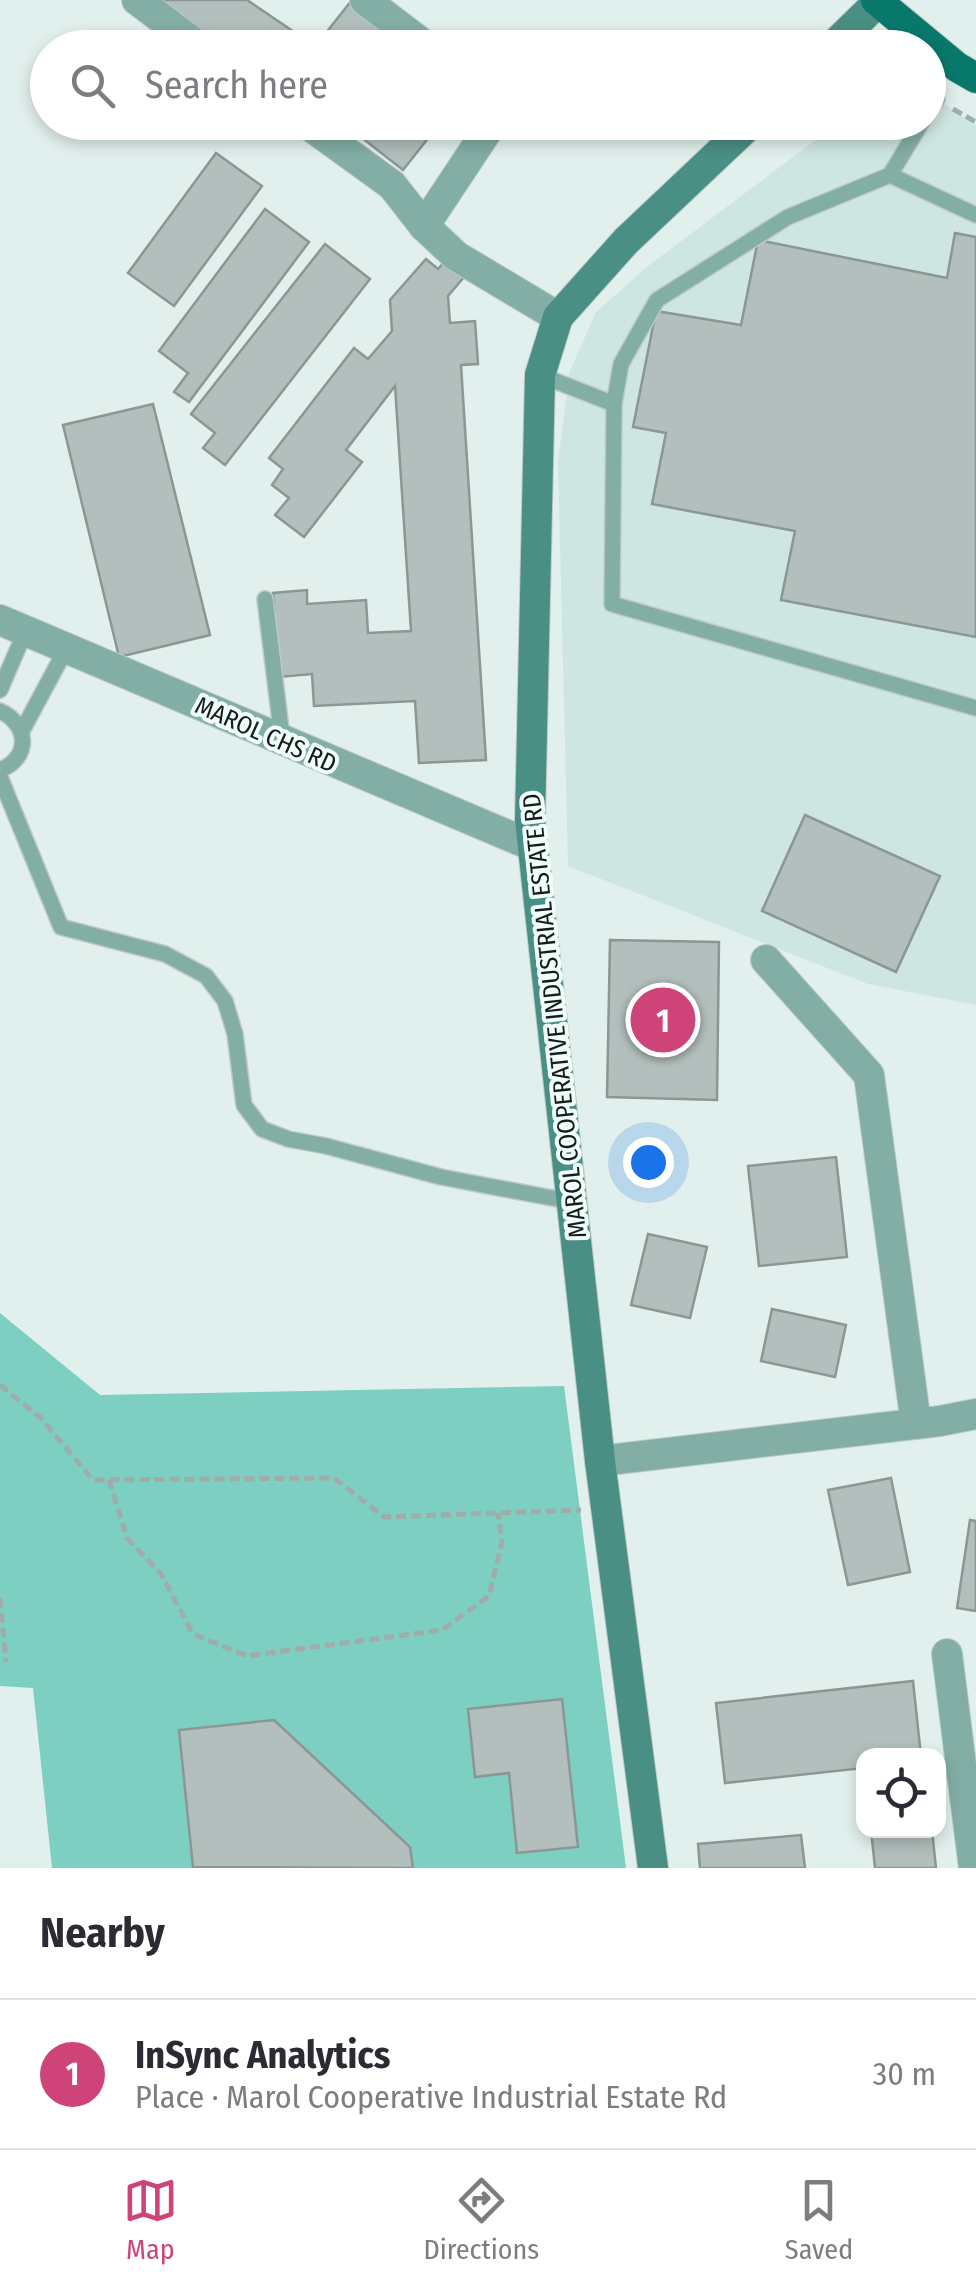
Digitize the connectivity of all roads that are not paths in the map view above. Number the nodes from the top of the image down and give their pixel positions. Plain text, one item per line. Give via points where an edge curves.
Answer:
1 (137, 0) edge
2 (365, 0) edge
3 (879, 1) edge
4 (177, 30) edge
5 (404, 30) edge
6 (849, 30) edge
7 (913, 30) edge
8 (946, 58) edge
9 (976, 78) edge
10 (330, 140) edge
11 (481, 140) edge
12 (733, 140) edge
13 (911, 140) edge
14 (890, 174) junction
15 (976, 215) edge
16 (424, 226) junction
17 (558, 317) junction
18 (540, 375) junction
19 (614, 404) junction
20 (265, 599) dead end
21 (12, 626) edge
22 (66, 649) junction
23 (0, 690) edge
24 (976, 708) edge
25 (0, 711) edge
26 (22, 731) junction
27 (282, 737) junction
28 (0, 773) edge
29 (533, 846) junction
30 (766, 960) dead end
31 (572, 1202) junction
32 (976, 1414) edge
33 (916, 1424) junction
34 (600, 1461) junction
35 (947, 1654) dead end
36 (653, 1868) edge
37 (974, 1868) edge

1 - 4 street
2 - 5 street
3 - 6 street
3 - 7 main road
8 - 9 main road
10 - 16 street via 392,185
11 - 16 street
12 - 17 street, MAROL COOPERATIVE INDUSTRIAL ESTATE RD via 626,241
13 - 14 lane
14 - 15 lane
14 - 19 lane via 788,217 657,300 621,364
16 - 17 street via 456,256
17 - 18 street, MAROL COOPERATIVE INDUSTRIAL ESTATE RD
18 - 19 lane
18 - 29 street, MAROL COOPERATIVE INDUSTRIAL ESTATE RD
19 - 24 lane via 612,604
20 - 27 lane
21 - 22 street, MAROL CHS RD
21 - 23 lane
22 - 26 lane
22 - 27 street, MAROL CHS RD
25 - 26 lane
26 - 28 lane via 22,752
27 - 29 street, MAROL CHS RD
28 - 31 lane via 61,927 165,954 206,976 225,1000 244,1105 262,1129 440,1177
29 - 31 street, MAROL COOPERATIVE INDUSTRIAL ESTATE RD
30 - 33 street via 868,1074
31 - 34 street, MAROL COOPERATIVE INDUSTRIAL ESTATE RD
32 - 33 street
33 - 34 street
34 - 36 street, MAROL COOPERATIVE INDUSTRIAL ESTATE RD
35 - 37 street

